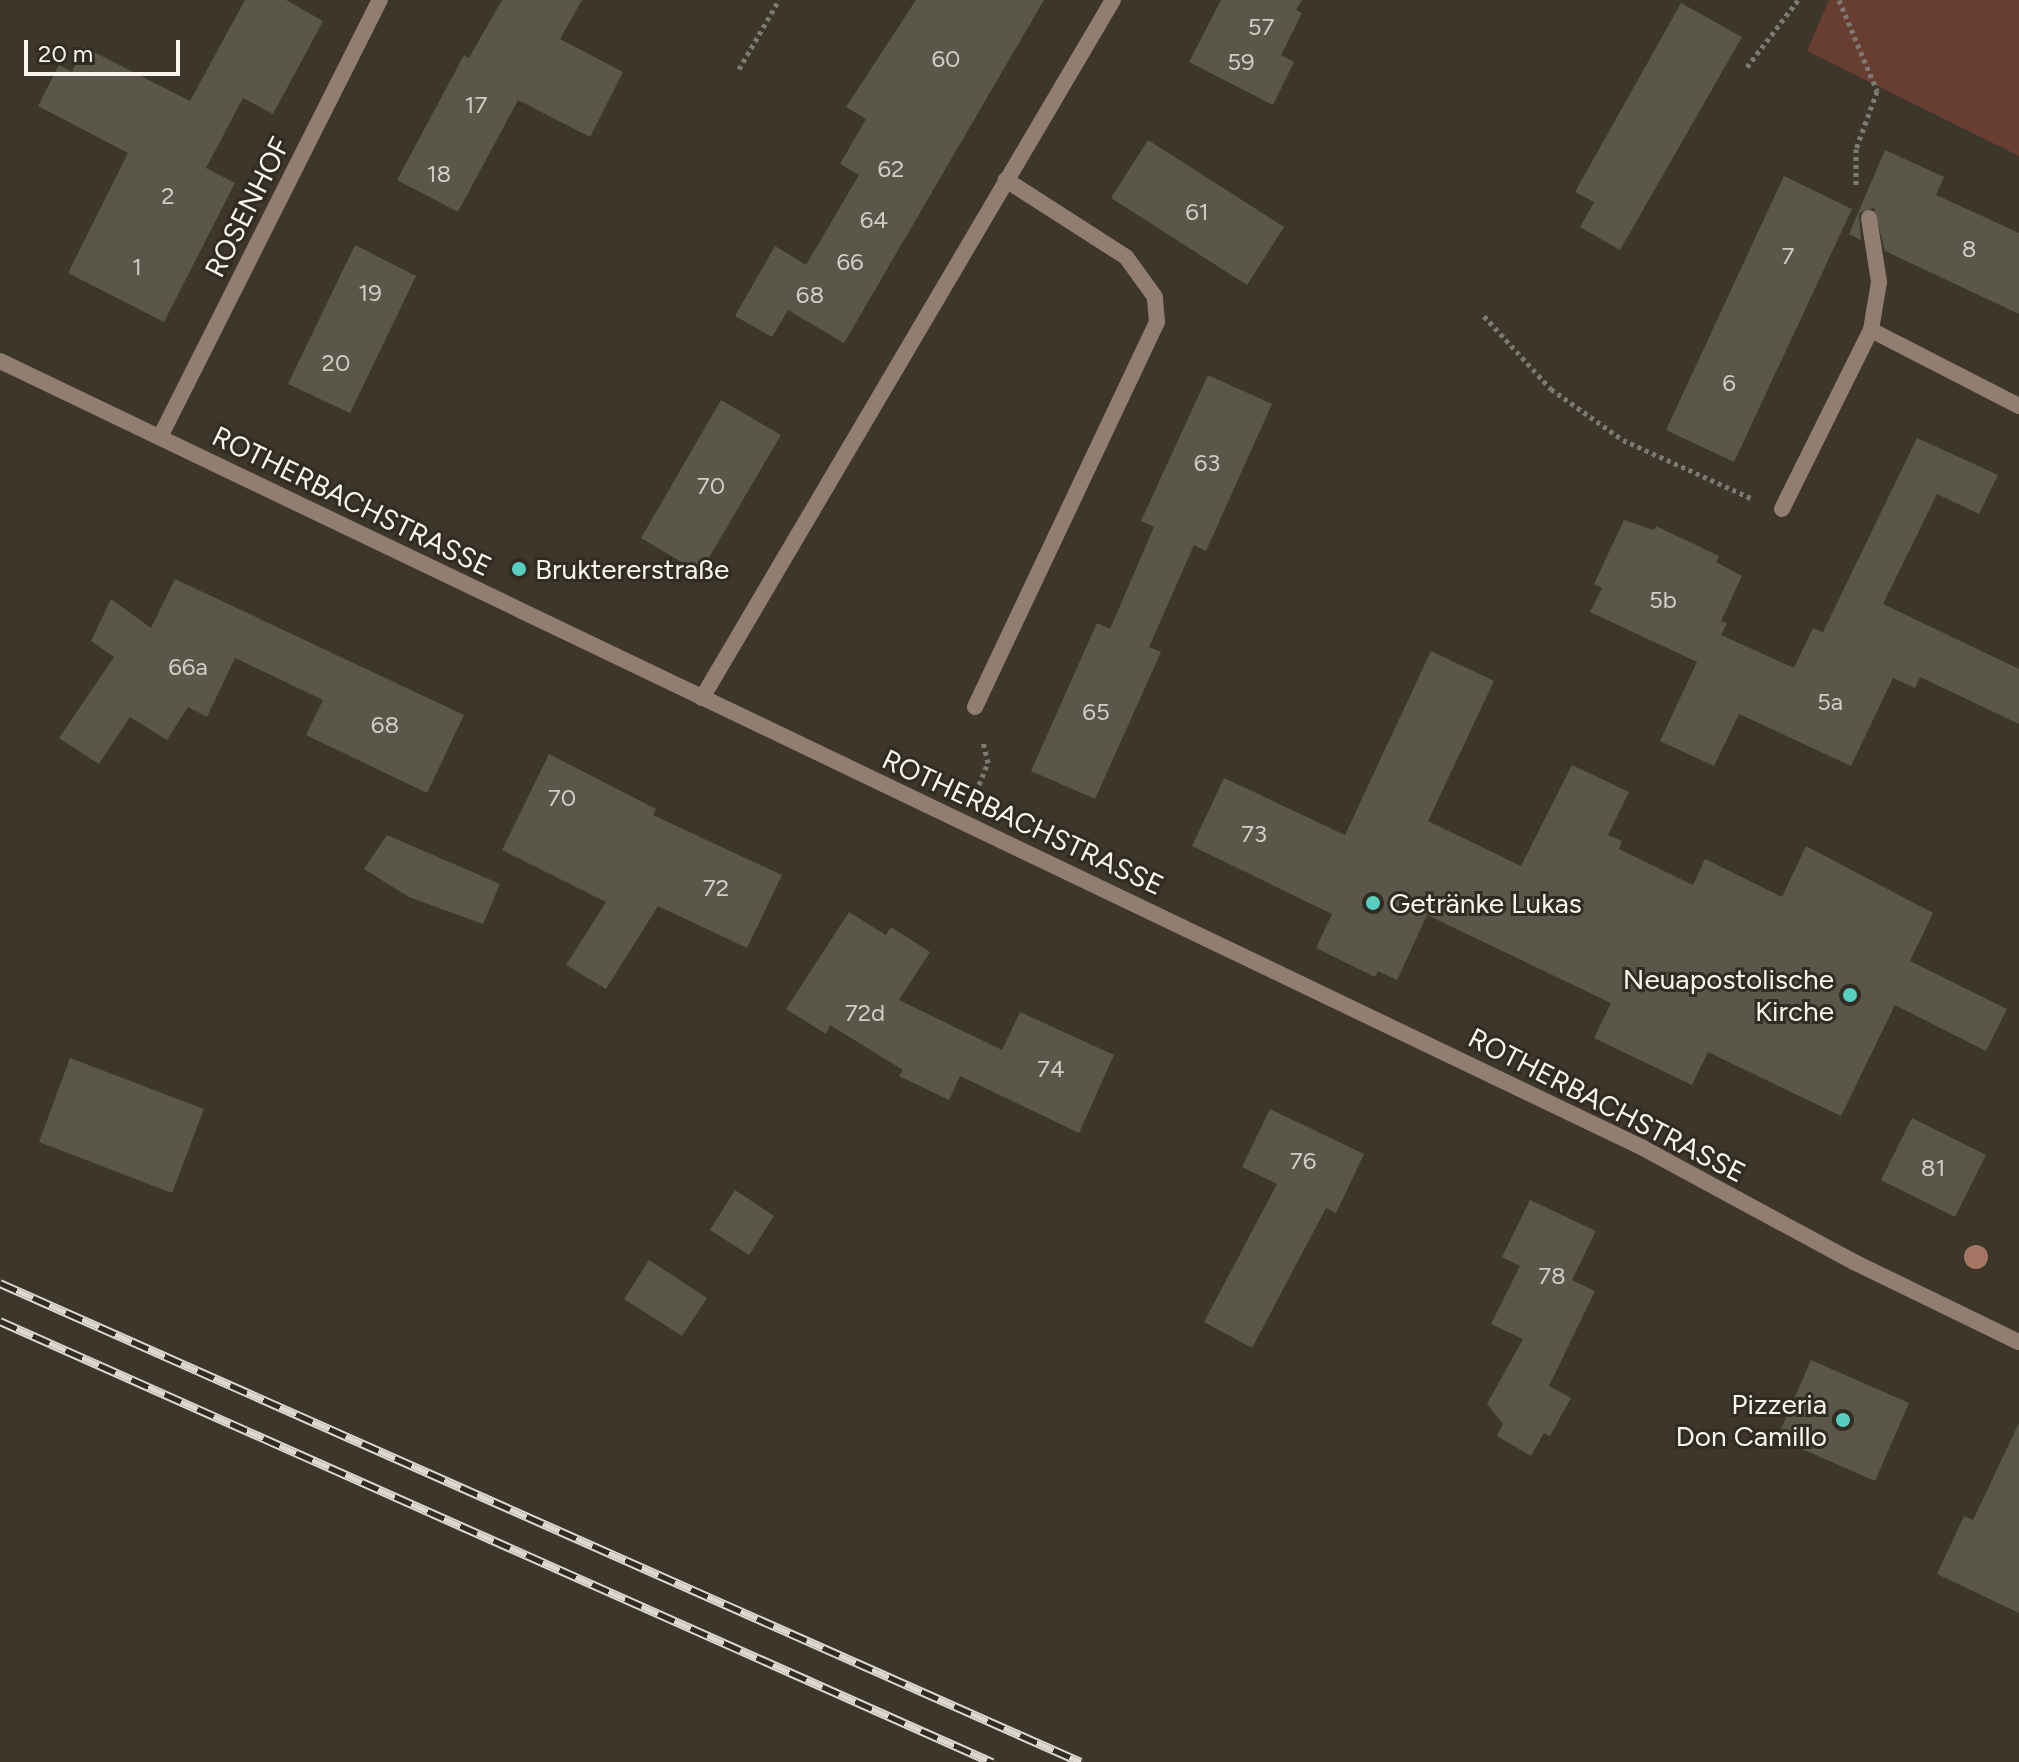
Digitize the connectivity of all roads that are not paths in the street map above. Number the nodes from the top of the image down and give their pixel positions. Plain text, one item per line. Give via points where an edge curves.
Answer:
1 (380, 0) edge
2 (1113, 0) edge
3 (1006, 180) junction
4 (1869, 218) road end
5 (1871, 330) junction
6 (0, 361) edge
7 (2019, 406) edge
8 (160, 437) junction
9 (1782, 509) road end
10 (702, 698) junction
11 (975, 707) road end
12 (2019, 1342) edge

1 - 8 street, ROSENHOF
2 - 3 street
3 - 10 street
3 - 11 street via 1126,257 1144,275 1155,297 1157,322
4 - 5 street via 1879,282
5 - 7 street
5 - 9 street
6 - 8 street, ROTHERBACHSTRASSE
8 - 10 street, ROTHERBACHSTRASSE
10 - 12 street, ROTHERBACHSTRASSE via 1643,1148 1854,1262

